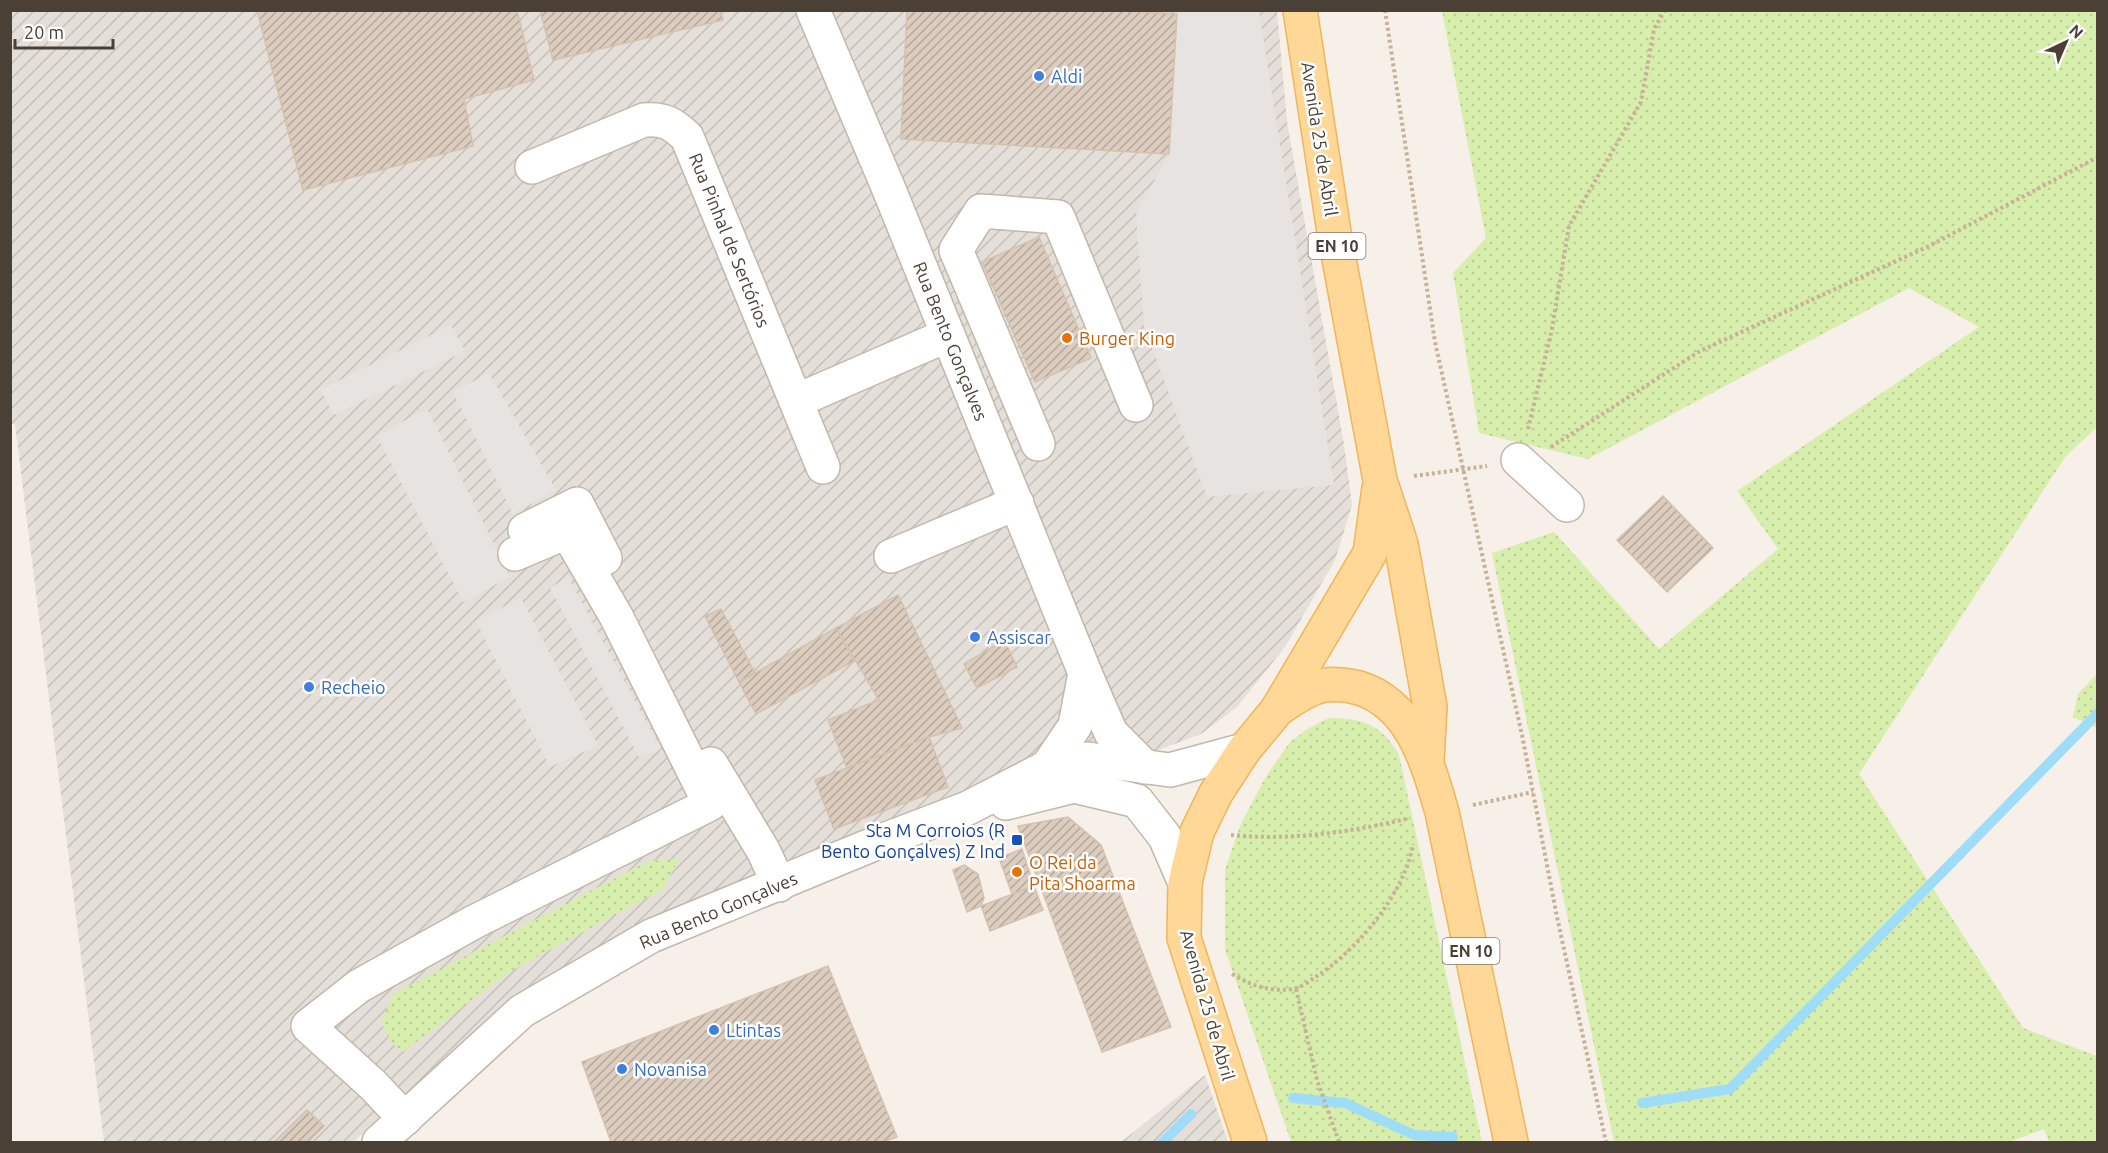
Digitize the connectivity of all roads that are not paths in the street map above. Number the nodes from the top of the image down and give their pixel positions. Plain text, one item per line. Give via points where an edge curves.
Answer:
1 (813, 10) edge
2 (1300, 10) edge
3 (532, 167) dead end
4 (948, 335) junction
5 (796, 401) junction
6 (1136, 405) dead end
7 (1038, 444) dead end
8 (1518, 460) road end
9 (823, 467) dead end
10 (1380, 480) junction
11 (1017, 503) junction
12 (1567, 505) dead end
13 (891, 556) dead end
14 (1085, 673) junction
15 (1277, 710) junction
16 (1244, 750) junction
17 (1427, 760) junction
18 (1047, 767) junction
19 (1145, 767) junction
20 (968, 808) junction
21 (1185, 883) junction
22 (779, 885) junction
23 (405, 1119) junction
24 (380, 1143) edge
25 (1250, 1143) edge
26 (1511, 1143) edge

1 - 4 street, Rua Bento Gonçalves
2 - 10 main road, Avenida 25 de Abril / EN 10 via 1334,232
3 - 5 street, Rua Pinhal de Sertórios via 644,120 672,123 687,137 695,152
4 - 5 street
4 - 11 street, Rua Bento Gonçalves
5 - 9 street, Rua Pinhal de Sertórios
6 - 7 street via 1058,218 981,211 956,250
8 - 12 street
10 - 15 main road, Avenida 25 de Abril / EN 10 via 1370,553
10 - 17 main road, Avenida 25 de Abril / EN 10 via 1401,544 1430,707
11 - 13 street
11 - 14 street, Rua Bento Gonçalves
14 - 18 street via 1075,726
14 - 19 street, Rua Bento Gonçalves via 1111,733
15 - 16 main road, Avenida 25 de Abril / EN 10
15 - 17 main road, Avenida 25 de Abril / EN 10 via 1316,687 1346,684 1373,693 1400,713
16 - 19 street via 1170,770
16 - 21 main road, Avenida 25 de Abril / EN 10 via 1197,832
17 - 26 main road, Avenida 25 de Abril / EN 10 via 1442,812
18 - 19 street via 1088,759
18 - 20 street
20 - 21 street via 1003,804 1074,786 1137,801 1165,837
20 - 22 street, Rua Bento Gonçalves
21 - 25 main road, Avenida 25 de Abril / EN 10 via 1184,938
22 - 23 street, Rua Bento Gonçalves via 651,936 522,1011
22 - 23 street via 768,859 728,796 655,662 577,504 511,546 567,532 616,616 710,804 474,922 359,986 308,1026
23 - 24 street, Rua Bento Gonçalves

